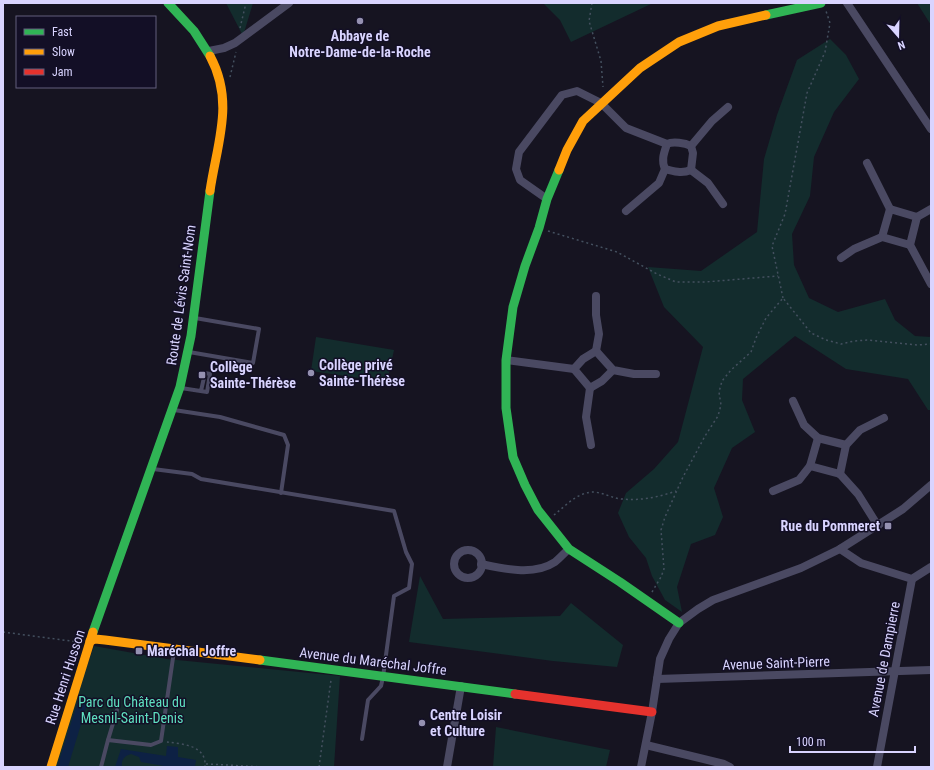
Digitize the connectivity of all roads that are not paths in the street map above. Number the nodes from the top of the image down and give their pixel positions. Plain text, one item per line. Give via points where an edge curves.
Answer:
1 (168, 3) edge
2 (289, 3) edge
3 (847, 3) edge
4 (823, 6) edge
5 (209, 52) junction
6 (601, 103) junction
7 (728, 107) dead end
8 (931, 129) edge
9 (667, 144) junction
10 (691, 146) junction
11 (867, 163) dead end
12 (665, 169) junction
13 (691, 170) junction
14 (547, 199) junction
15 (723, 204) dead end
16 (890, 209) junction
17 (931, 209) edge
18 (626, 211) dead end
19 (917, 217) junction
20 (882, 237) junction
21 (910, 245) junction
22 (841, 258) dead end
23 (931, 284) edge
24 (596, 296) dead end
25 (193, 318) junction
26 (596, 351) junction
27 (188, 352) junction
28 (506, 360) junction
29 (574, 369) junction
30 (613, 370) junction
31 (656, 374) dead end
32 (180, 388) junction
33 (590, 388) junction
34 (201, 391) junction
35 (793, 401) dead end
36 (173, 410) junction
37 (884, 418) dead end
38 (818, 438) junction
39 (591, 445) dead end
40 (846, 445) junction
41 (810, 466) junction
42 (152, 469) junction
43 (840, 474) junction
44 (931, 485) edge
45 (773, 491) dead end
46 (281, 493) junction
47 (878, 526) junction
48 (569, 549) junction
49 (840, 549) junction
50 (482, 564) dead end
51 (931, 567) edge
52 (912, 579) junction
53 (107, 596) joint
54 (679, 624) junction
55 (86, 642) junction
56 (174, 650) junction
57 (931, 670) edge
58 (896, 671) junction
59 (384, 677) junction
60 (657, 679) junction
61 (461, 686) junction
62 (117, 710) dead end
63 (652, 712) junction
64 (362, 739) dead end
65 (108, 740) junction
66 (646, 745) junction
67 (51, 767) edge
68 (101, 767) edge
69 (447, 767) edge
70 (641, 767) edge
71 (730, 767) edge
72 (877, 767) edge

1 - 5 street, Route de Lévis Saint-Nom
2 - 5 street via 235,43
3 - 8 street
4 - 6 street via 718,26 679,42 640,68
5 - 25 street, Route de Lévis Saint-Nom via 222,87 223,106
6 - 9 street via 626,128
6 - 14 street via 583,121 567,150
6 - 14 street via 577,91 562,95 519,152 516,169 520,180
7 - 10 street
9 - 10 street via 670,142
9 - 12 street via 662,164
10 - 13 street
11 - 16 street
12 - 13 street via 684,173
12 - 18 street via 659,183
13 - 15 street via 708,183
14 - 28 street via 513,306
16 - 19 street
16 - 20 street
17 - 19 street
19 - 21 street
20 - 21 street
20 - 22 street via 854,249
21 - 23 street
24 - 26 street via 599,334
25 - 27 street, Route de Lévis Saint-Nom
25 - 27 lane via 259,329 253,363
26 - 29 street via 583,359
26 - 30 street
27 - 32 street, Route de Lévis Saint-Nom
28 - 29 street
28 - 48 street via 506,408 513,457 538,510
29 - 33 street
30 - 31 street via 634,374
30 - 33 street via 602,382
32 - 34 lane
32 - 36 street, Route de Lévis Saint-Nom
33 - 39 street via 586,417
34 - 34 lane via 205,373 210,374 206,392
35 - 38 street via 804,425
36 - 42 street, Route de Lévis Saint-Nom
36 - 46 lane via 220,417 284,435 288,444
37 - 40 street via 860,430
38 - 40 street
38 - 41 street
40 - 43 street
41 - 43 street
41 - 45 street via 799,480
42 - 46 lane via 192,474 201,479
42 - 53 street, Route de Lévis Saint-Nom
43 - 47 street via 858,494
44 - 47 street
46 - 59 lane via 394,511 412,564 409,588 394,596
47 - 49 street
48 - 50 street via 554,562 531,570 506,569
48 - 54 street
49 - 52 street via 861,563
49 - 54 street via 801,568 714,600
51 - 52 street
52 - 58 street, Avenue de Dampierre
53 - 55 street, Rue Henri Husson
54 - 60 street via 664,649
55 - 56 street, Avenue du Maréchal Joffre via 95,639
55 - 67 street, Rue Henri Husson
56 - 59 street, Avenue du Maréchal Joffre
56 - 65 lane via 161,741 151,745
57 - 58 street, Avenue Saint-Pierre
58 - 60 street, Avenue Saint-Pierre
58 - 72 street, Avenue de Dampierre
59 - 61 street, Avenue du Maréchal Joffre
59 - 64 lane via 381,686 368,700
60 - 63 street
61 - 63 street, Avenue du Maréchal Joffre
61 - 69 street
62 - 65 lane
63 - 66 street
65 - 68 lane
66 - 70 street
66 - 71 street

